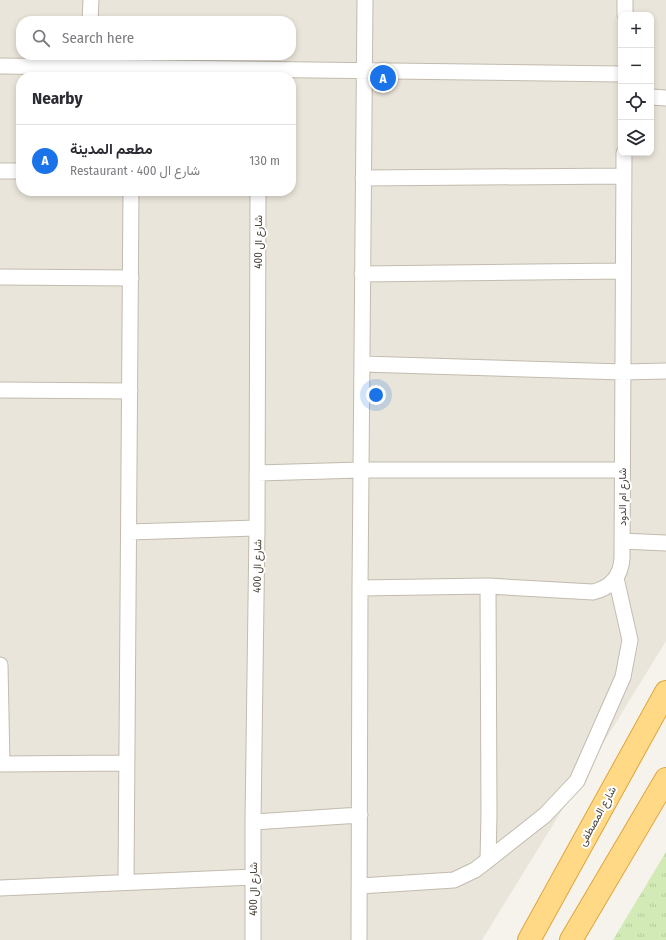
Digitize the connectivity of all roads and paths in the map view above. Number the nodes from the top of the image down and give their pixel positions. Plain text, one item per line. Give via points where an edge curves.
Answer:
1 (91, 0) edge
2 (365, 0) edge
3 (625, 0) edge
4 (625, 12) edge
5 (90, 16) edge
6 (89, 61) edge
7 (0, 66) edge
8 (364, 70) junction
9 (243, 72) edge
10 (293, 72) edge
11 (618, 74) edge
12 (654, 97) edge
13 (666, 98) edge
14 (624, 156) edge
15 (0, 171) edge
16 (16, 171) edge
17 (624, 176) junction
18 (363, 178) junction
19 (131, 196) edge
20 (258, 196) edge
21 (623, 271) junction
22 (362, 274) junction
23 (0, 277) edge
24 (130, 278) junction
25 (362, 364) junction
26 (666, 371) edge
27 (623, 372) junction
28 (0, 390) edge
29 (130, 391) junction
30 (361, 470) junction
31 (622, 470) junction
32 (257, 473) junction
33 (257, 528) junction
34 (129, 532) junction
35 (622, 541) junction
36 (666, 543) edge
37 (616, 578) junction
38 (488, 586) junction
39 (360, 588) junction
40 (0, 665) edge
41 (666, 692) edge
42 (127, 763) junction
43 (1, 764) edge
44 (666, 779) edge
45 (360, 816) junction
46 (253, 822) junction
47 (488, 860) junction
48 (253, 877) junction
49 (126, 882) junction
50 (360, 886) junction
51 (0, 888) edge
52 (253, 940) edge
53 (359, 940) edge
54 (528, 940) edge
55 (571, 940) edge

1 - 5 street
2 - 8 street
3 - 4 street
6 - 7 street
6 - 9 street
8 - 10 street
8 - 11 street
8 - 18 street
12 - 13 street
14 - 17 street, شارع ام الدود
15 - 16 street
17 - 18 street
17 - 21 street, شارع ام الدود
18 - 22 street
19 - 24 street
20 - 32 street, شارع ال 400
21 - 22 street
21 - 27 street, شارع ام الدود
22 - 25 street
23 - 24 street
24 - 29 street
25 - 27 street
25 - 30 street
26 - 27 street
27 - 31 street, شارع ام الدود
28 - 29 street
29 - 34 street
30 - 31 street
30 - 32 street
30 - 39 street
31 - 35 street, شارع ام الدود
32 - 33 street, شارع ال 400
33 - 34 street
33 - 46 street, شارع ال 400
34 - 42 street
35 - 36 street
35 - 37 street, شارع ام الدود via 621,565
37 - 38 street via 606,588 593,592
37 - 47 street via 630,640 623,678 577,781 545,815
38 - 39 street
38 - 47 street
39 - 45 street
40 - 43 street
41 - 54 highway, شارع المصطفى
42 - 43 street
42 - 49 street
44 - 55 highway
45 - 46 street
45 - 50 street
46 - 48 street, شارع ال 400
47 - 50 street via 475,870 454,880
48 - 49 street
48 - 52 street, شارع ال 400
49 - 51 street
50 - 53 street

